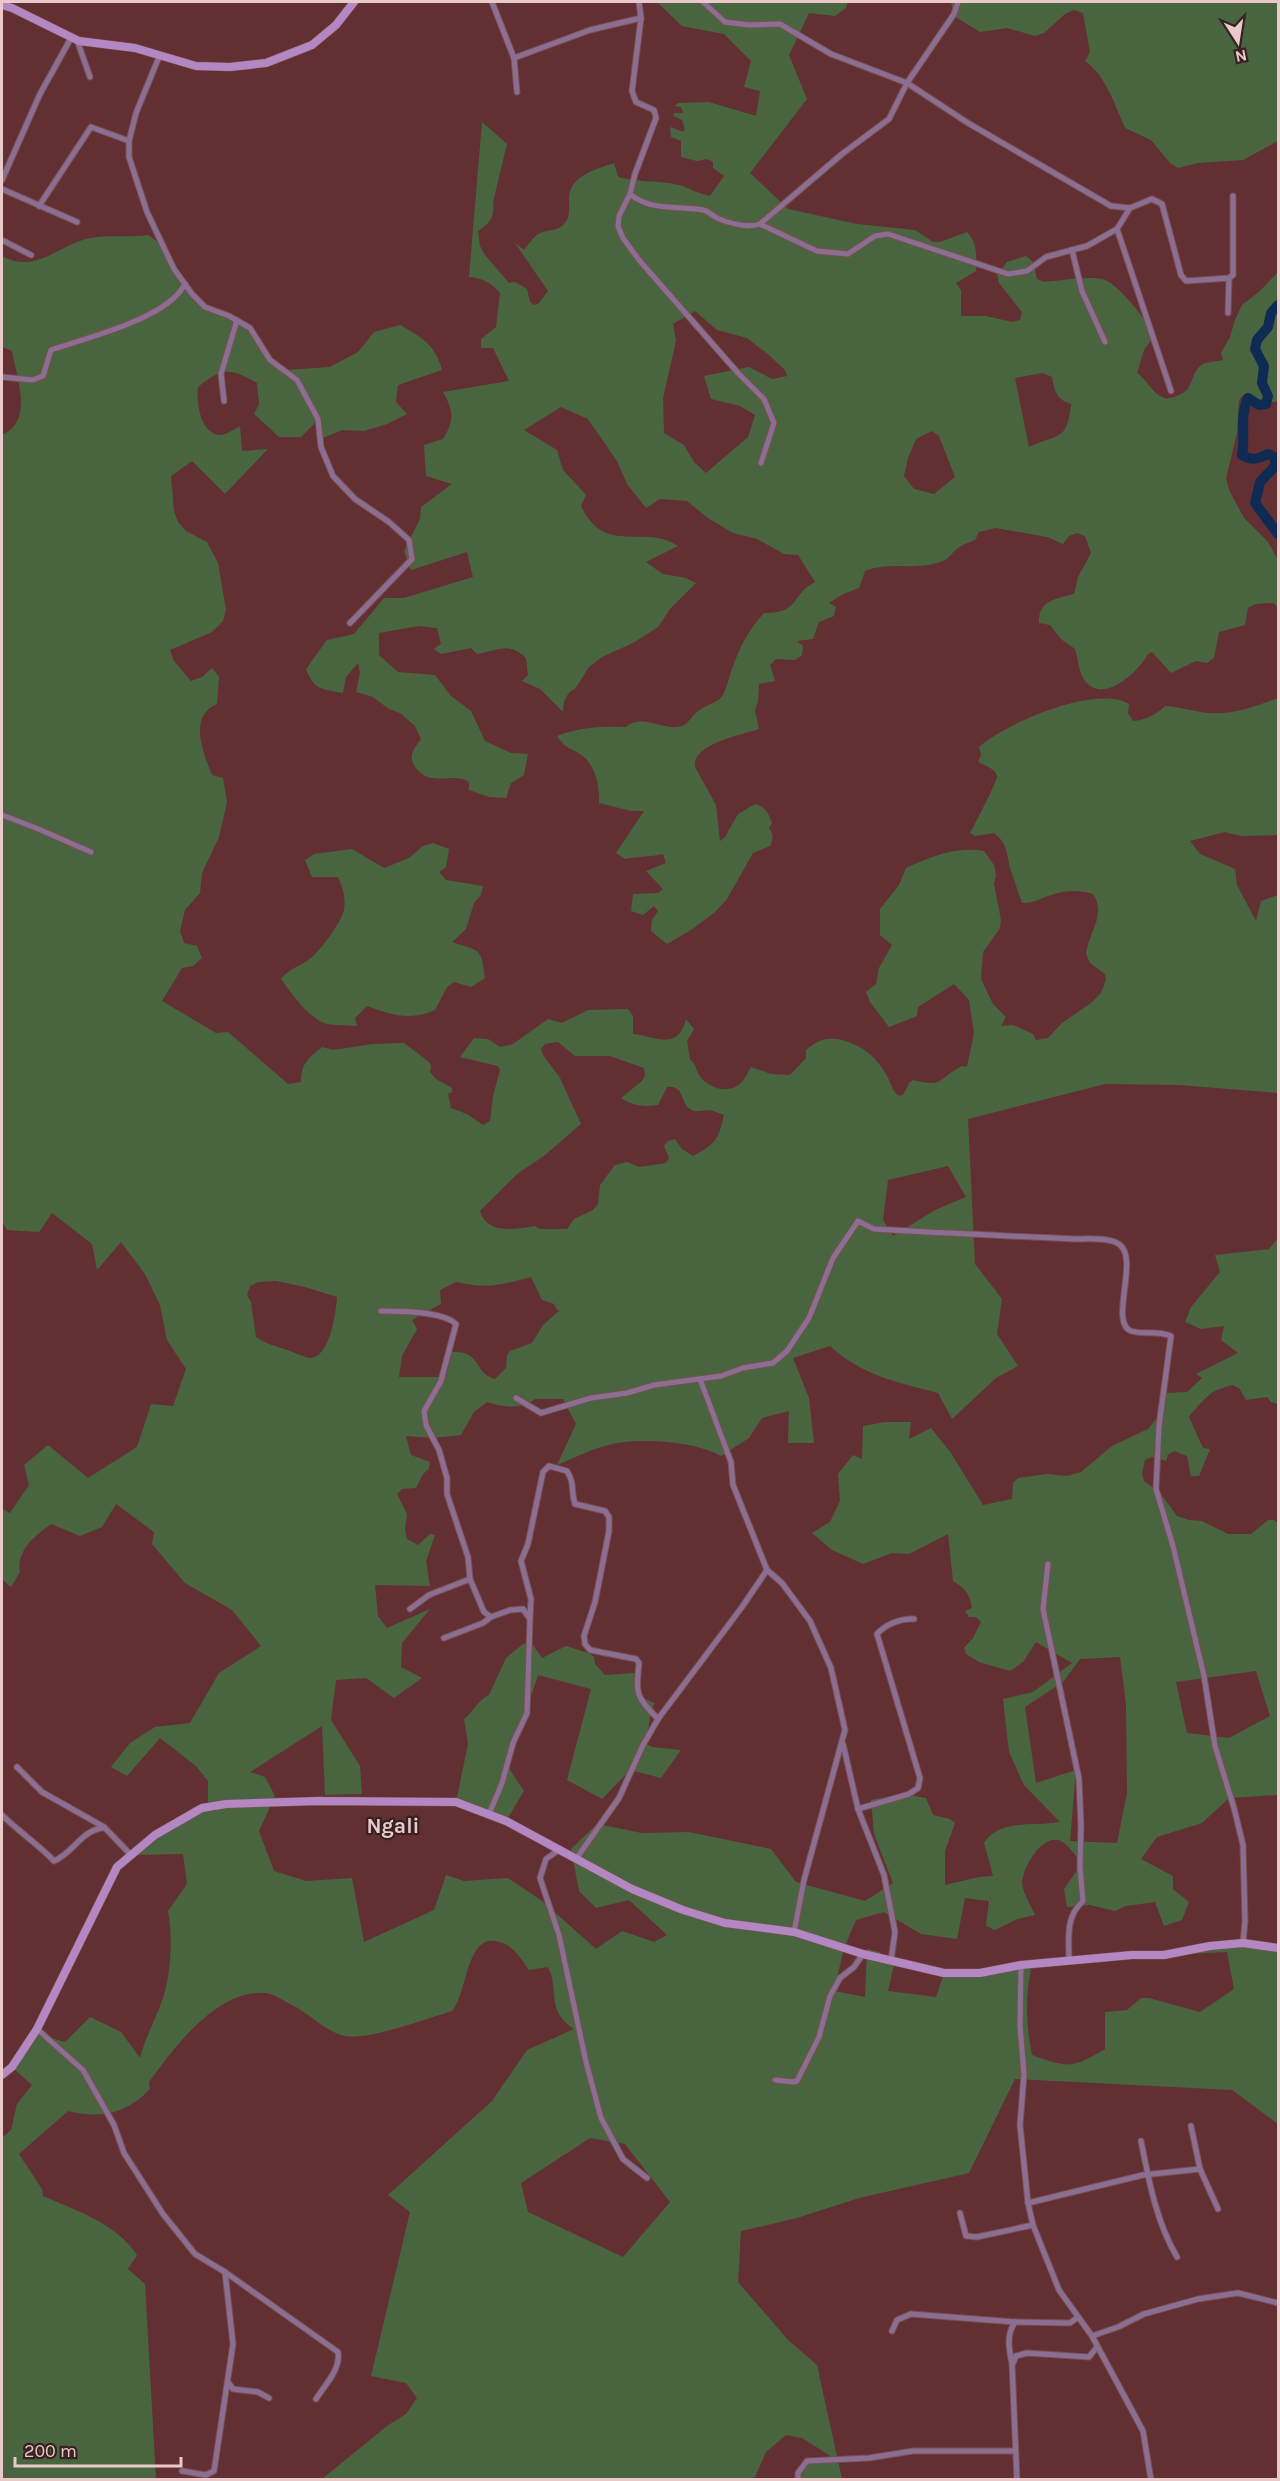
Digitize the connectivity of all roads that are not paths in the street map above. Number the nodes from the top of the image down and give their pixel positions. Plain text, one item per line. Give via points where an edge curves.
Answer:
1 (354, 2) edge
2 (492, 2) edge
3 (639, 2) edge
4 (703, 2) edge
5 (958, 2) edge
6 (7, 4) edge
7 (641, 18) junction
8 (74, 39) junction
9 (159, 57) junction
10 (513, 57) junction
11 (90, 77) dead end
12 (907, 83) junction
13 (517, 92) dead end
14 (129, 141) junction
15 (2, 180) edge
16 (2, 189) edge
17 (630, 194) junction
18 (1233, 196) dead end
19 (39, 206) junction
20 (1130, 208) junction
21 (77, 222) dead end
22 (760, 224) junction
23 (1117, 229) junction
24 (2, 240) edge
25 (1072, 250) junction
26 (31, 255) dead end
27 (1229, 278) junction
28 (185, 284) junction
29 (1228, 313) dead end
30 (237, 320) junction
31 (1105, 342) dead end
32 (2, 377) edge
33 (1171, 391) dead end
34 (224, 401) dead end
35 (761, 463) dead end
36 (350, 623) dead end
37 (2, 815) edge
38 (91, 852) dead end
39 (381, 1311) dead end
40 (699, 1379) junction
41 (516, 1398) dead end
42 (1048, 1564) dead end
43 (767, 1570) junction
44 (470, 1579) junction
45 (410, 1609) dead end
46 (492, 1617) junction
47 (914, 1618) dead end
48 (530, 1619) junction
49 (444, 1638) dead end
50 (658, 1719) junction
51 (843, 1743) junction
52 (17, 1767) dead end
53 (858, 1809) junction
54 (489, 1814) junction
55 (2, 1815) edge
56 (104, 1827) junction
57 (560, 1849) junction
58 (131, 1855) junction
59 (576, 1859) junction
60 (794, 1932) junction
61 (1243, 1944) junction
62 (1278, 1948) edge
63 (863, 1954) junction
64 (891, 1960) junction
65 (1069, 1961) junction
66 (1021, 1965) junction
67 (37, 2029) junction
68 (2, 2075) edge
69 (775, 2080) dead end
70 (1191, 2126) dead end
71 (1141, 2141) dead end
72 (1200, 2169) junction
73 (1148, 2174) junction
74 (647, 2178) dead end
75 (1028, 2203) junction
76 (1218, 2209) dead end
77 (960, 2213) dead end
78 (1033, 2225) junction
79 (1178, 2257) dead end
80 (225, 2272) junction
81 (1278, 2303) edge
82 (1078, 2317) junction
83 (1015, 2322) junction
84 (892, 2331) dead end
85 (1092, 2336) junction
86 (1097, 2347) junction
87 (1012, 2364) junction
88 (228, 2382) junction
89 (268, 2398) dead end
90 (315, 2399) dead end
91 (1015, 2451) junction
92 (182, 2471) dead end
93 (798, 2480) edge
94 (1017, 2480) edge
95 (1151, 2480) edge

1 - 9 street via 324,37 273,61 230,67 196,66
2 - 10 street
3 - 7 street
4 - 12 street via 725,22 749,26 780,24 831,54
5 - 12 street via 954,14
6 - 8 street
7 - 10 street via 590,30
7 - 17 street via 632,91 636,102 654,110 656,118
8 - 9 street via 135,48
8 - 11 street
8 - 15 street via 40,94
9 - 14 street via 136,112
10 - 13 street
12 - 20 street via 1052,173 1111,206
12 - 22 street via 889,119
14 - 19 street via 91,127
14 - 28 street via 129,157 147,212
16 - 19 street
17 - 22 street via 639,201 670,209 705,210 718,219 750,227
17 - 35 street via 619,216 623,238 764,399 774,423
18 - 27 street via 1233,275
19 - 21 street
20 - 23 street
20 - 27 street via 1152,199 1162,204 1186,281
22 - 25 street via 817,251 848,254 875,236 888,234 1008,274 1027,271 1046,257
23 - 25 street
23 - 33 street
24 - 26 street
25 - 31 street via 1083,291
27 - 29 street
28 - 30 street via 205,308
28 - 32 street via 180,294 146,318 51,350 43,376 33,380
30 - 34 street via 221,374
30 - 36 street via 250,328 270,360 297,380 318,419 321,447 333,476 355,499 409,540 412,559
37 - 38 street
39 - 44 street via 411,1312 451,1319 456,1324 441,1381 424,1411 447,1478 447,1494 468,1557
40 - 41 street via 591,1398 541,1413
40 - 43 street via 731,1462 733,1485
40 - 61 street via 773,1363 787,1351 808,1318 833,1258 858,1221 874,1228 1081,1239 1121,1245 1125,1252 1124,1326 1130,1331 1171,1336 1159,1426 1156,1489 1204,1676 1215,1746 1243,1845
42 - 65 street via 1043,1609 1079,1779 1083,1901 1074,1908 1069,1925
43 - 50 street
43 - 51 street via 782,1583 810,1621 831,1668 845,1730
44 - 45 street via 429,1595
44 - 46 street via 484,1612
46 - 48 street via 523,1609
46 - 49 street
47 - 53 street via 906,1618 877,1634 920,1778 918,1788
48 - 50 street via 531,1599 521,1561 543,1472 549,1466 567,1471 573,1482 575,1504 604,1511 609,1517 596,1602 585,1644 590,1650 636,1659 636,1692
48 - 54 street via 527,1713
50 - 59 street via 619,1798
51 - 53 street
51 - 60 street via 804,1880
52 - 56 street via 42,1792
53 - 64 street via 884,1875 895,1932
54 - 57 street
54 - 58 street via 456,1802 226,1804 202,1808
55 - 56 street via 54,1861 91,1829
56 - 58 street
57 - 59 street
57 - 74 street via 546,1859 540,1878 559,1935 586,2062 601,2118 623,2159
58 - 67 street via 117,1867
59 - 60 street via 683,1910 725,1923
60 - 63 street
61 - 62 street
61 - 65 street
63 - 64 street
63 - 69 street via 840,1978 830,1996 819,2037 797,2080
64 - 66 street via 944,1973 980,1973
65 - 66 street
66 - 75 street via 1024,2074 1020,2125
67 - 68 street via 12,2067
67 - 80 street via 83,2070 114,2125 124,2153 163,2214 195,2254
70 - 72 street
71 - 73 street
72 - 73 street
72 - 76 street
73 - 75 street
73 - 79 street via 1166,2238
75 - 78 street
77 - 78 street via 966,2236
78 - 82 street via 1059,2290
80 - 88 street via 233,2343
80 - 90 street via 338,2352 340,2359 332,2377
81 - 85 street via 1238,2293 1198,2299 1144,2314
82 - 83 street via 1070,2323
82 - 85 street
83 - 84 street via 911,2314 897,2320
83 - 87 street via 1009,2331
85 - 86 street
86 - 87 street via 1089,2357 1027,2353 1016,2356
86 - 95 street via 1143,2431
87 - 91 street
88 - 89 street via 233,2389 258,2392
88 - 92 street via 213,2471 206,2475
91 - 93 street via 913,2451 807,2461
91 - 94 street

